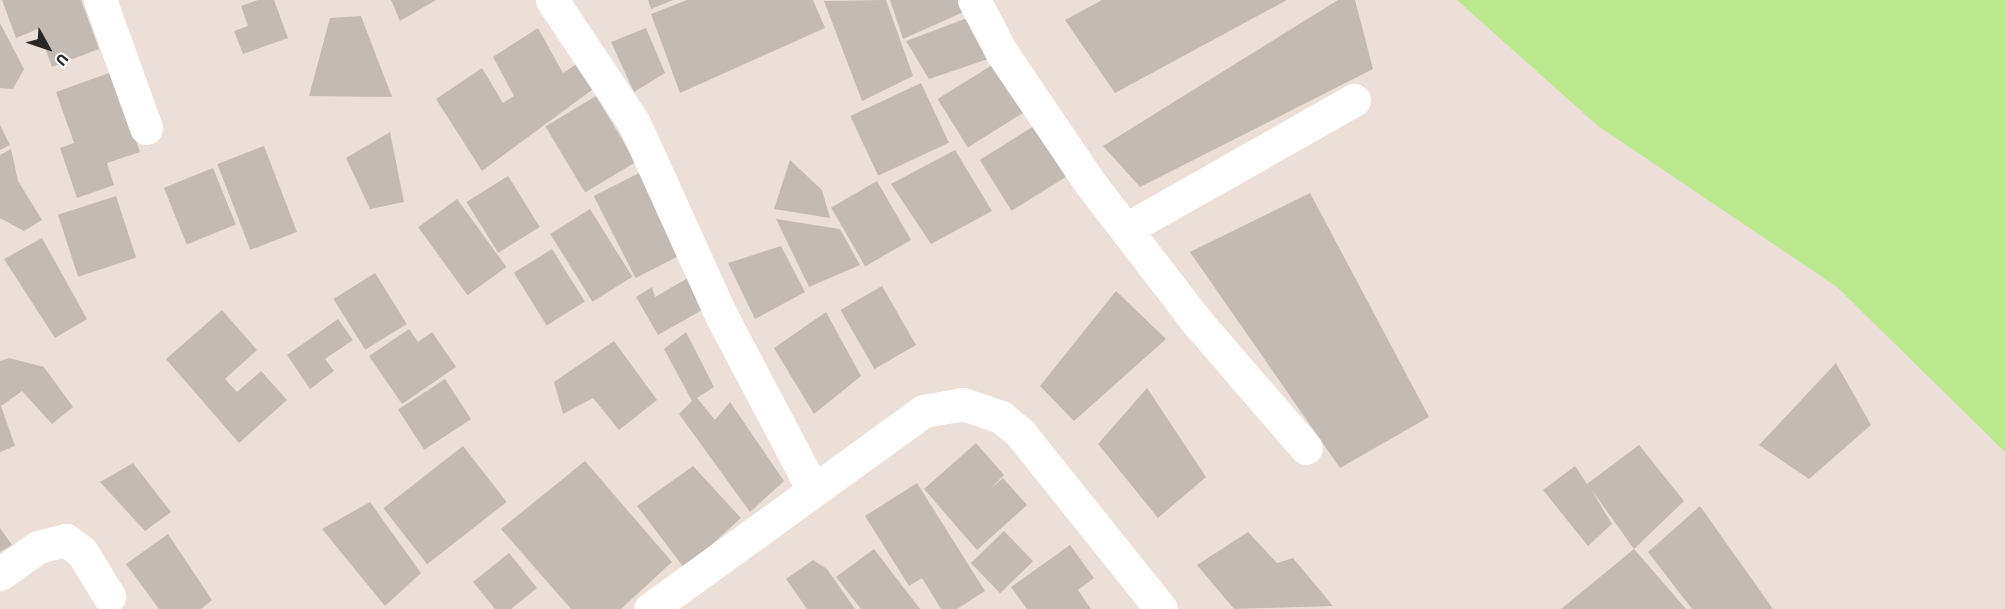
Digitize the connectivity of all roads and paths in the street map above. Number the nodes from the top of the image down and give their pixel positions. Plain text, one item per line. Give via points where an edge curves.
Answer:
1 (100, 0) edge
2 (552, 0) edge
3 (974, 0) edge
4 (1354, 100) dead end
5 (146, 128) dead end
6 (1126, 229) junction
7 (1306, 448) dead end
8 (812, 488) junction
9 (0, 574) edge
10 (109, 596) dead end
11 (650, 609) edge
12 (1161, 609) edge

1 - 5 street
2 - 8 street via 634,123 722,317
3 - 6 street via 1002,54
4 - 6 street
6 - 7 street
8 - 11 street
8 - 12 street via 924,411 963,404 1001,417 1021,434
9 - 10 street via 38,547 66,540 82,552

